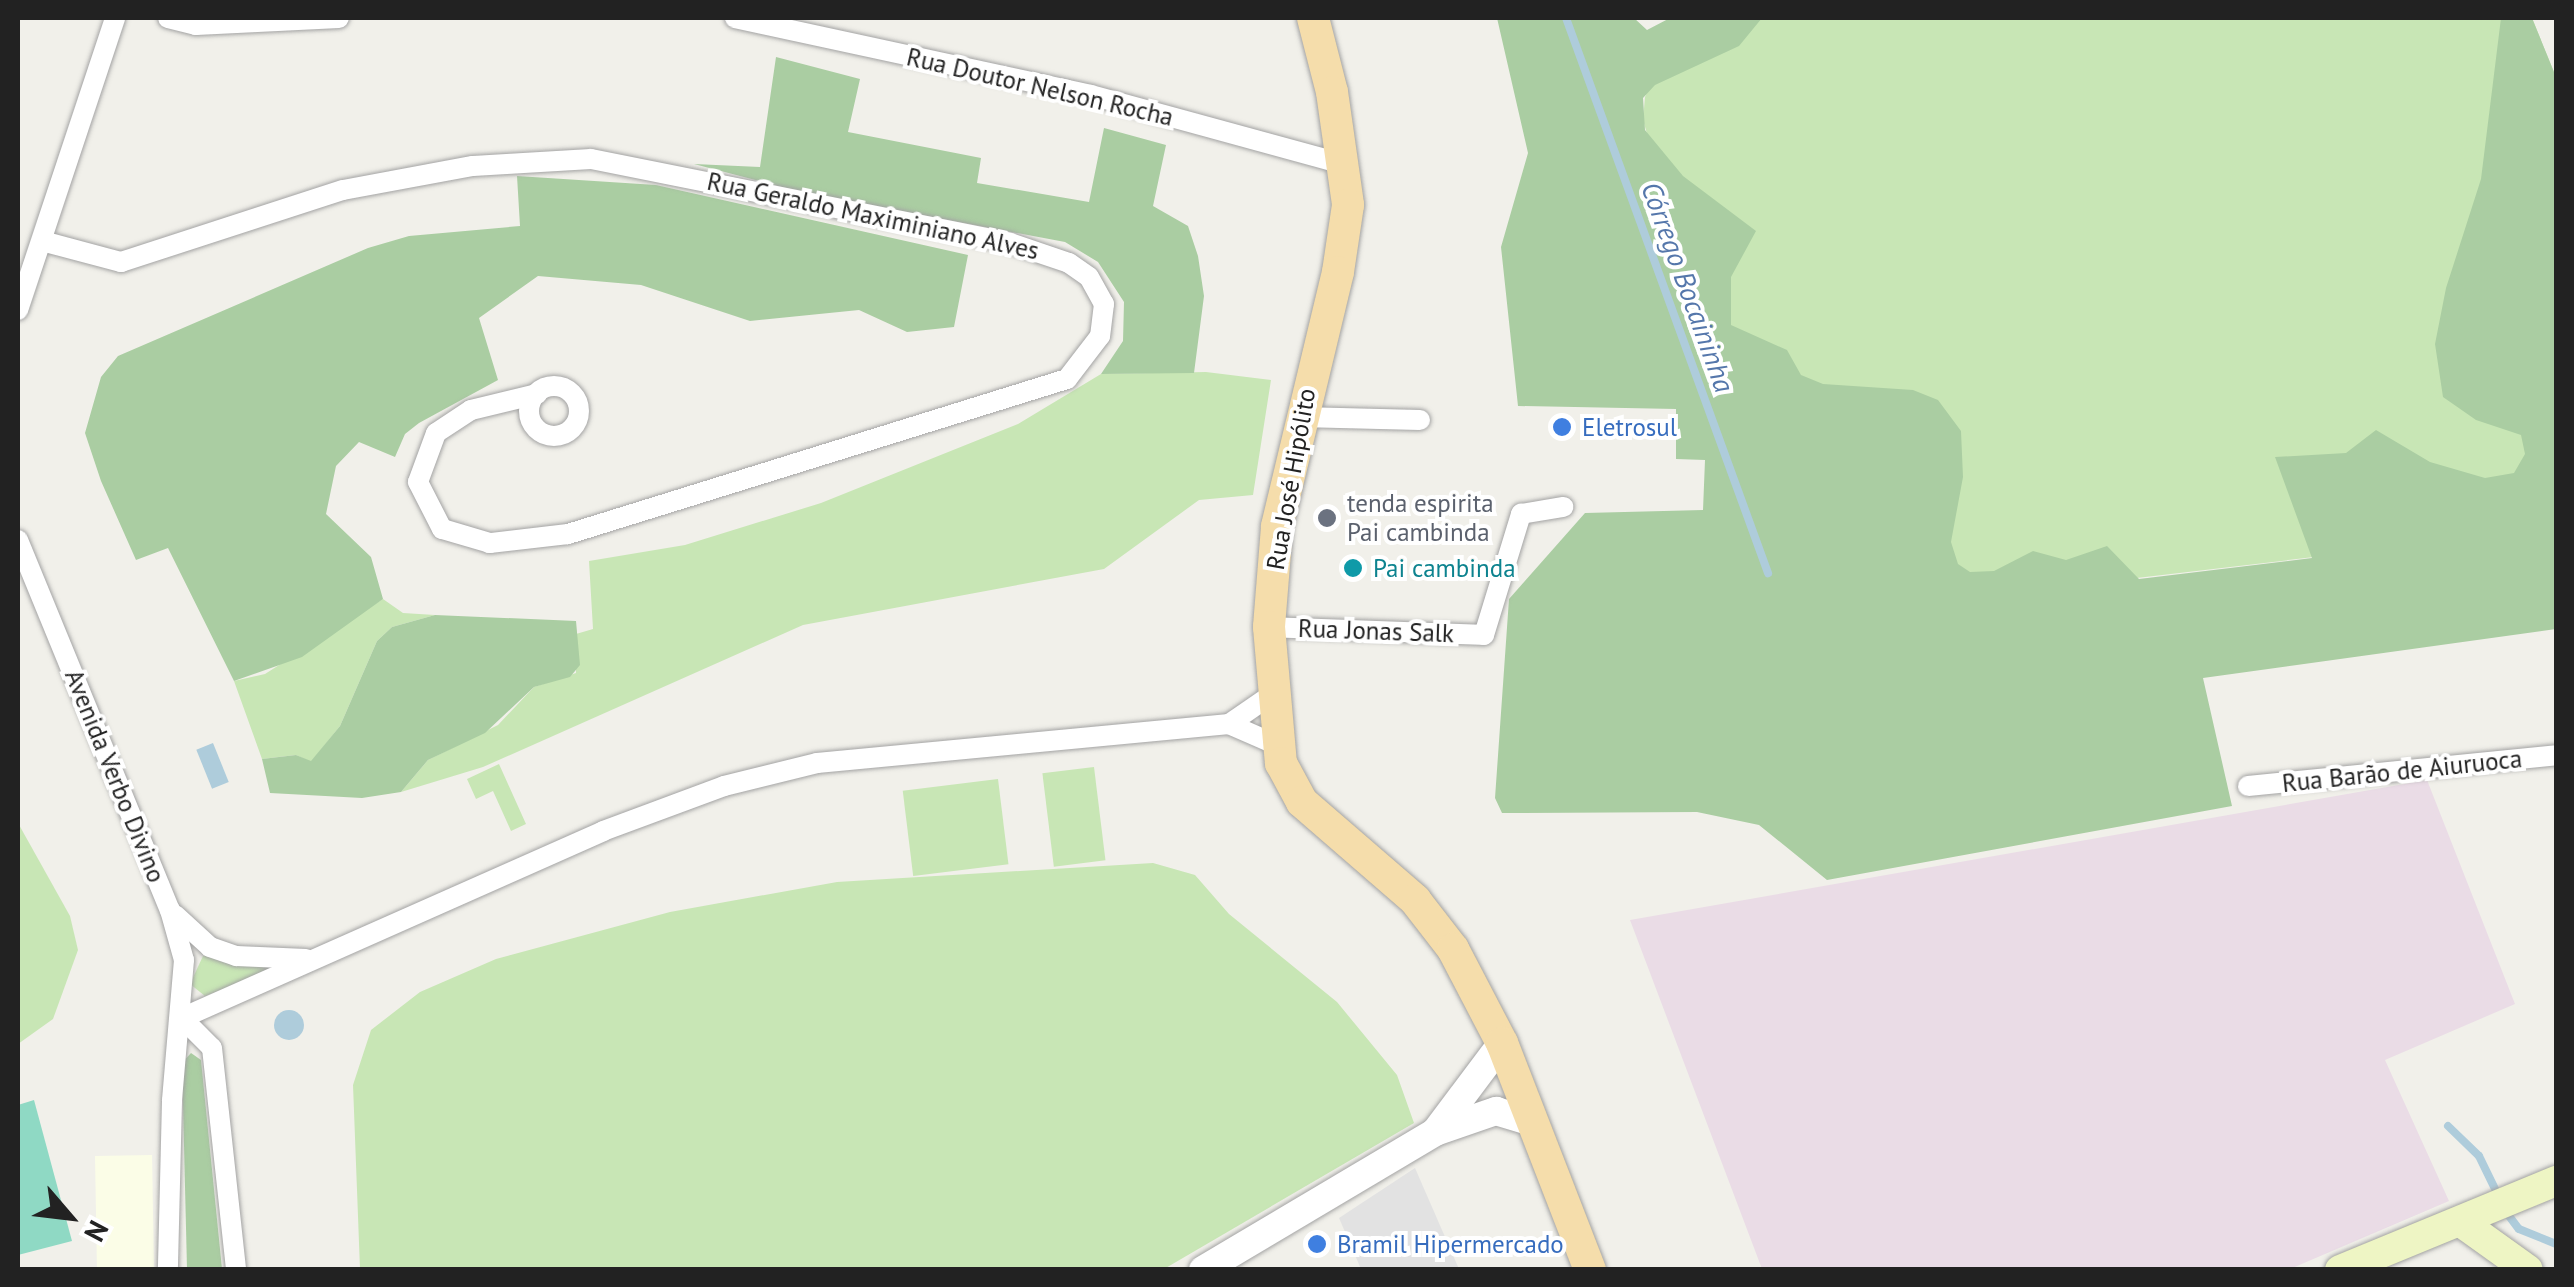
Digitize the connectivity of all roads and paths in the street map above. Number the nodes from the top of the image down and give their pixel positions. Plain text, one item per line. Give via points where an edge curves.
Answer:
1 (115, 18) edge
2 (168, 18) edge
3 (339, 18) edge
4 (735, 18) edge
5 (1312, 18) edge
6 (1344, 164) junction
7 (42, 241) junction
8 (18, 310) edge
9 (537, 394) dead end
10 (1300, 417) junction
11 (1420, 420) dead end
12 (1563, 507) dead end
13 (18, 540) edge
14 (1268, 627) junction
15 (1271, 695) junction
16 (1229, 724) junction
17 (1278, 745) junction
18 (2556, 755) edge
19 (2248, 786) dead end
20 (170, 910) junction
21 (318, 959) junction
22 (182, 1018) junction
23 (1502, 1043) junction
24 (1533, 1122) junction
25 (1435, 1132) junction
26 (2543, 1187) edge
27 (2471, 1218) junction
28 (168, 1270) edge
29 (236, 1270) edge
30 (1202, 1270) edge
31 (1590, 1270) edge
32 (2340, 1270) edge
33 (2528, 1270) edge

1 - 7 street
2 - 3 street via 196,25
4 - 6 street, Rua Doutor Nelson Rocha via 1091,95
5 - 6 main road, Rua José Hipólito
6 - 10 main road, Rua José Hipólito via 1346,230
7 - 8 street
7 - 9 street, Rua Geraldo Maximiniano Alves via 121,262 342,190 473,166 591,159 1010,243 1069,264 1089,278 1104,304 1100,336 1067,379 568,534 490,543 442,529 418,482 436,433 471,410
10 - 11 street
10 - 14 main road, Rua José Hipólito via 1277,526
12 - 14 street, Rua Jonas Salk via 1521,514 1484,635
13 - 20 street, Avenida Verbo Divino
14 - 15 main road, Rua José Hipólito
15 - 16 street
15 - 17 main road, Rua José Hipólito
16 - 17 street
16 - 21 street via 817,763 724,786 603,830
17 - 23 main road, Rua José Hipólito via 1302,802 1402,888 1444,935
18 - 19 street, Rua Barão de Aiuruoca
20 - 21 street via 210,947 236,956
20 - 22 street, Avenida Verbo Divino via 186,977
21 - 22 street
22 - 28 street, Avenida Verbo Divino via 172,1101
22 - 29 street via 212,1048
23 - 24 main road, Rua José Hipólito
23 - 25 street
24 - 25 street via 1496,1110
24 - 31 main road, Rua José Hipólito
25 - 30 street
26 - 27 main road
27 - 32 main road
27 - 33 main road

